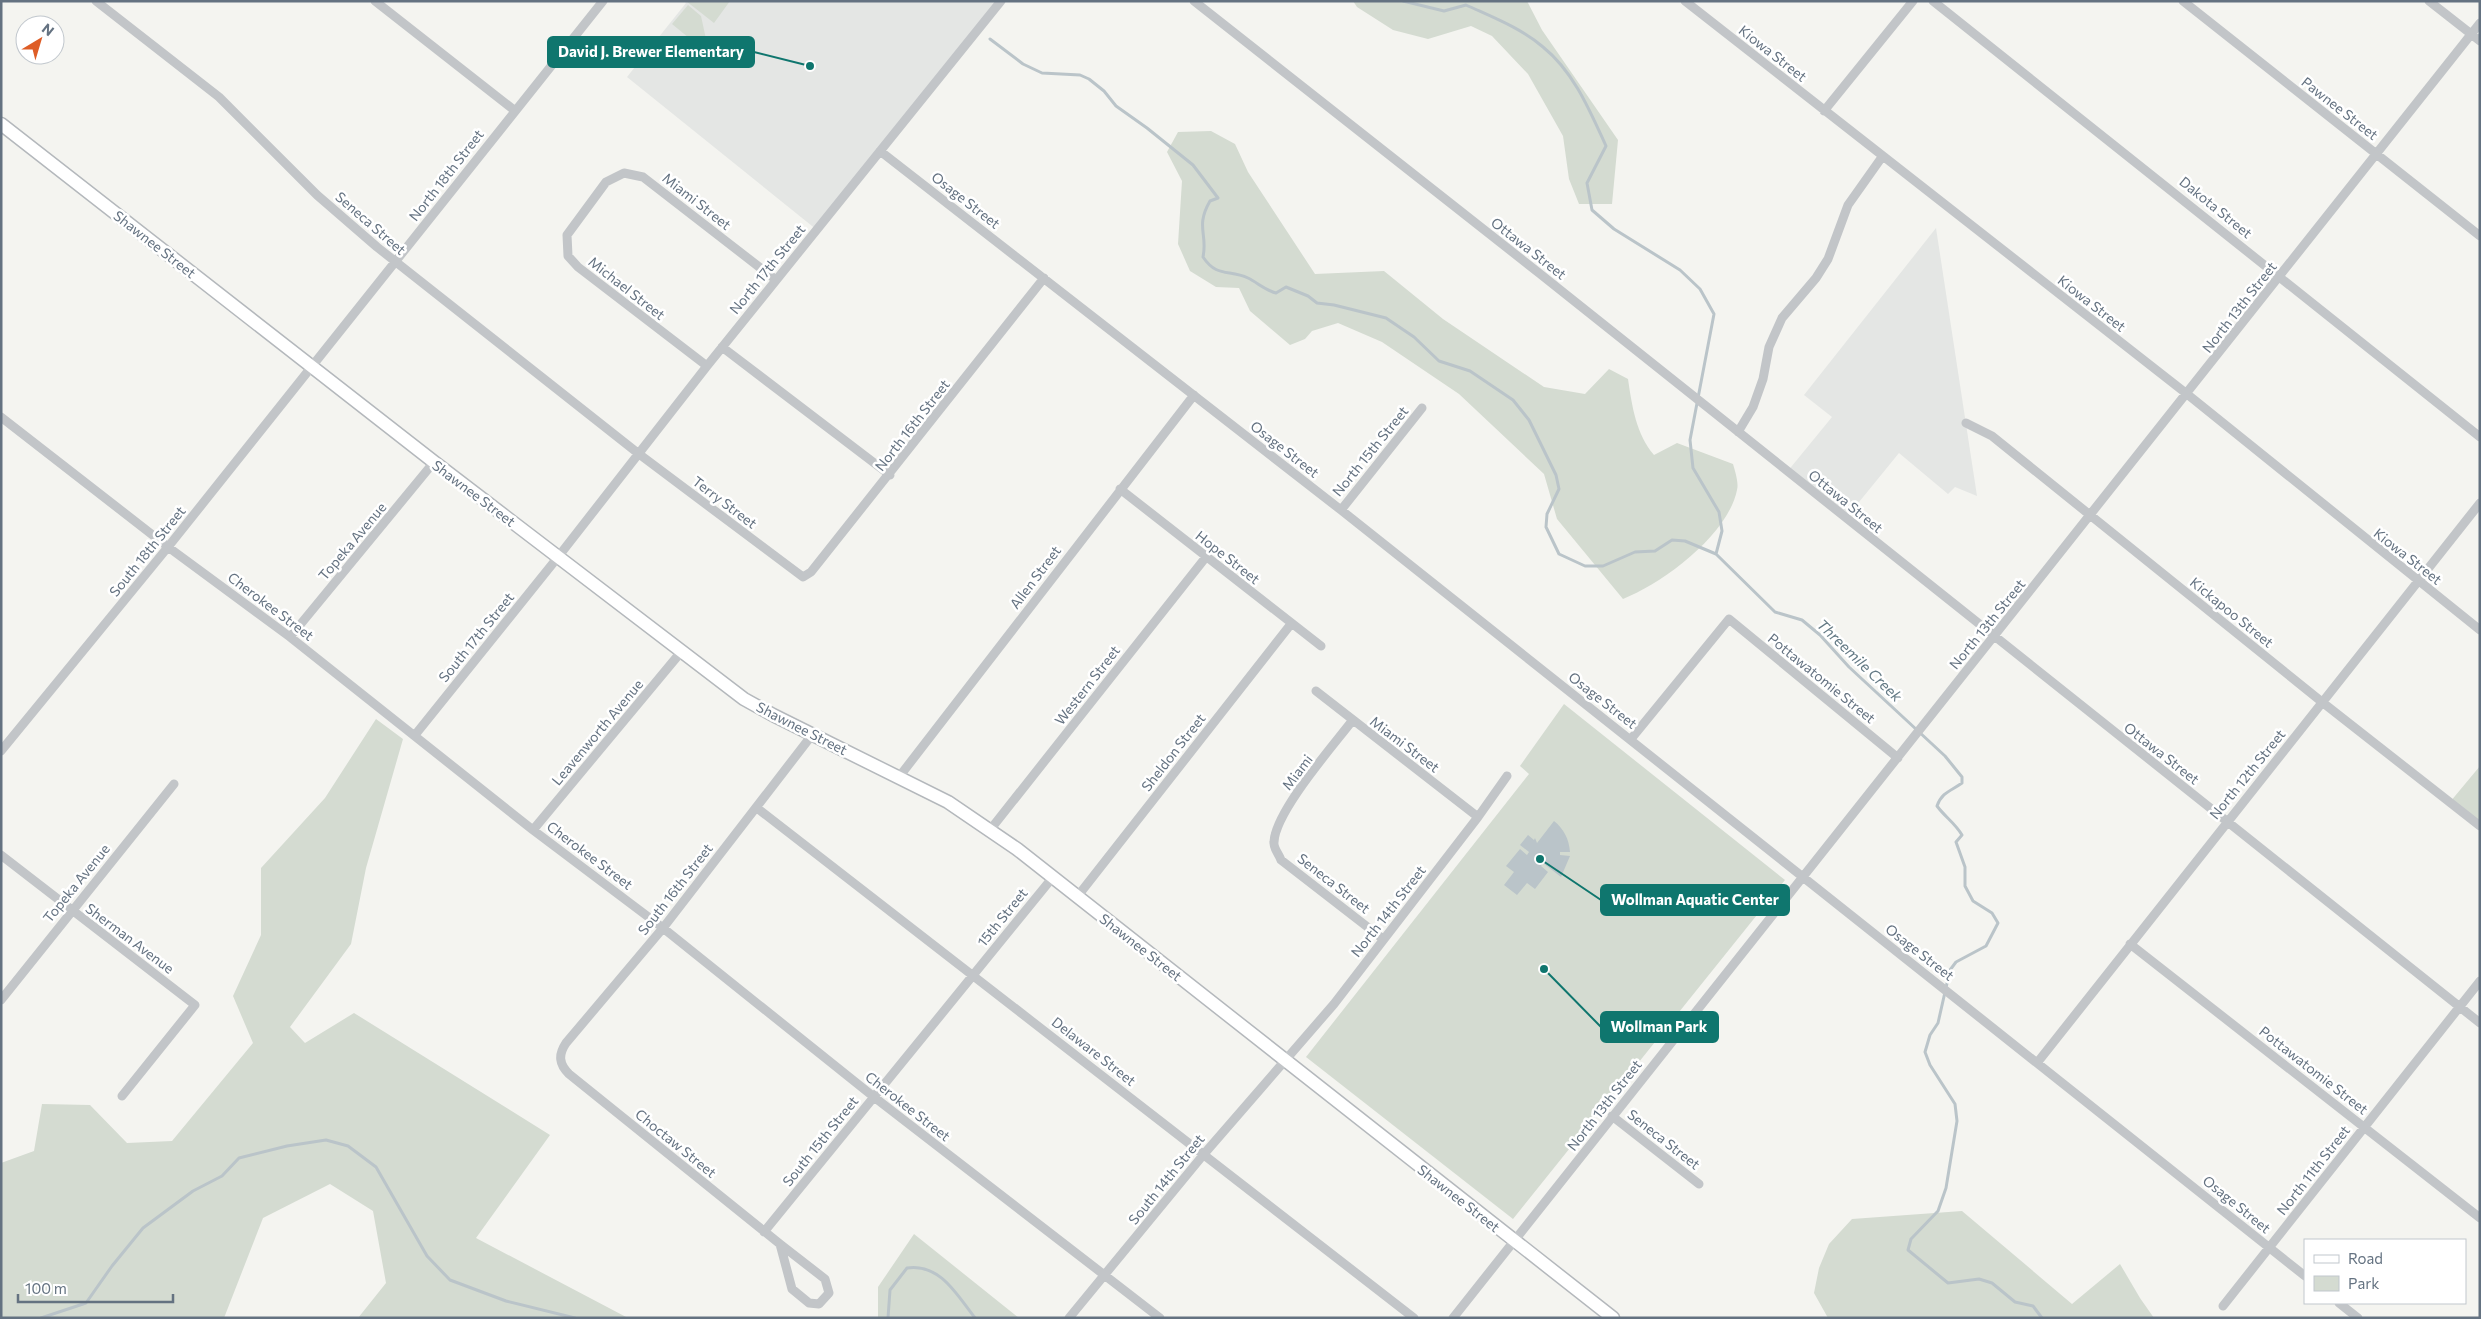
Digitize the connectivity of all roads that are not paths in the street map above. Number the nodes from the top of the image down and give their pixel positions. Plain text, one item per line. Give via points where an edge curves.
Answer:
1 (96, 1) edge
2 (375, 1) edge
3 (603, 1) edge
4 (1001, 1) edge
5 (1194, 1) edge
6 (1685, 1) edge
7 (1912, 1) edge
8 (1933, 1) edge
9 (2182, 1) edge
10 (2429, 1) edge
11 (2480, 23) edge
12 (2471, 34) junction
13 (2480, 41) edge
14 (514, 110) junction
15 (1824, 111) junction
16 (1, 124) edge
17 (880, 151) junction
18 (2376, 155) junction
19 (1882, 157) junction
20 (598, 192) joint
21 (2480, 236) edge
22 (395, 262) junction
23 (2280, 277) junction
24 (1044, 278) junction
25 (776, 280) junction
26 (722, 347) junction
27 (311, 366) junction
28 (707, 366) junction
29 (2186, 394) junction
30 (1194, 395) junction
31 (1422, 408) dead end
32 (1, 417) edge
33 (1966, 423) dead end
34 (1738, 432) junction
35 (2480, 437) edge
36 (638, 454) junction
37 (434, 462) junction
38 (890, 475) junction
39 (1120, 489) junction
40 (2480, 503) edge
41 (1340, 510) junction
42 (2090, 516) junction
43 (168, 547) junction
44 (558, 557) junction
45 (1206, 557) junction
46 (794, 572) joint
47 (2416, 581) junction
48 (1291, 624) junction
49 (2480, 630) edge
50 (290, 637) junction
51 (1994, 638) junction
52 (1321, 646) dead end
53 (681, 652) junction
54 (1316, 691) dead end
55 (2322, 702) junction
56 (1352, 721) junction
57 (416, 735) junction
58 (812, 735) junction
59 (1631, 739) junction
60 (1, 751) edge
61 (1898, 758) junction
62 (1507, 776) dead end
63 (899, 777) junction
64 (174, 784) dead end
65 (757, 808) junction
66 (1478, 816) junction
67 (2227, 822) junction
68 (2480, 826) edge
69 (533, 830) junction
70 (990, 830) junction
71 (1273, 844) joint
72 (1, 855) edge
73 (1053, 877) junction
74 (1803, 879) junction
75 (1077, 897) junction
76 (72, 911) junction
77 (663, 928) junction
78 (1383, 939) junction
79 (2130, 944) junction
80 (973, 974) junction
81 (2480, 981) edge
82 (1, 1000) edge
83 (2460, 1007) junction
84 (2480, 1023) edge
85 (560, 1059) joint
86 (1284, 1059) junction
87 (2037, 1063) junction
88 (122, 1096) dead end
89 (874, 1097) junction
90 (1612, 1116) junction
91 (2365, 1127) junction
92 (1204, 1154) junction
93 (1700, 1184) dead end
94 (2480, 1218) edge
95 (764, 1232) junction
96 (1515, 1241) junction
97 (780, 1244) junction
98 (2269, 1247) junction
99 (1105, 1275) junction
100 (2304, 1275) edge
101 (2340, 1304) edge
102 (2223, 1306) dead end
103 (1069, 1318) edge
104 (1160, 1318) edge
105 (1414, 1318) edge
106 (1454, 1318) edge
107 (1612, 1318) edge
108 (2358, 1318) edge

1 - 22 street, Seneca Street via 219,97 317,194
2 - 14 street
3 - 14 street, North 18th Street
4 - 17 street, North 17th Street
5 - 34 street, Ottawa Street
6 - 15 street, Kiowa Street
7 - 15 street
8 - 23 street, Dakota Street
9 - 18 street, Pawnee Street
10 - 12 street
11 - 12 street, North 13th Street
12 - 13 street
12 - 18 street, North 13th Street
14 - 22 street, North 18th Street
15 - 19 street, Kiowa Street
16 - 27 street, Shawnee Street
17 - 24 street, Osage Street
17 - 25 street, North 17th Street
18 - 21 street, Pawnee Street
18 - 23 street, North 13th Street
19 - 29 street, Kiowa Street
19 - 34 street via 1848,205 1828,258 1816,278 1782,318 1769,347 1753,407
20 - 25 street, Miami Street via 614,176 624,173 643,177
20 - 28 street, Michael Street via 567,235 568,256 578,268
22 - 27 street, North 18th Street
22 - 36 street, Seneca Street
23 - 29 street, North 13th Street
23 - 35 street, Dakota Street
24 - 30 street, Osage Street
24 - 38 street, North 16th Street
25 - 26 street, North 17th Street
26 - 28 street, North 17th Street
26 - 38 street
27 - 37 street, Shawnee Street
27 - 43 street, South 18th Street
28 - 36 street, North 17th Street
29 - 42 street, North 13th Street
29 - 47 street, Kiowa Street
30 - 39 street, Allen Street
30 - 41 street, Osage Street
31 - 41 street, North 15th Street
32 - 43 street, Cherokee Street
33 - 42 street, Kickapoo Street via 1992,436
34 - 51 street, Ottawa Street
36 - 44 street, North 17th Street
36 - 46 street, Terry Street
37 - 44 street, Shawnee Street
37 - 50 street, Topeka Avenue
38 - 46 street, North 16th Street via 811,572 803,577
39 - 45 street, Hope Street
39 - 63 street, Allen Street
40 - 47 street, North 12th Street
41 - 59 street, Osage Street
42 - 51 street, North 13th Street
42 - 55 street, Kickapoo Street
43 - 50 street, Cherokee Street
43 - 60 street, South 18th Street
44 - 53 street, Shawnee Street
44 - 57 street, South 17th Street
45 - 48 street, Hope Street
45 - 70 street, Western Street
47 - 49 street, Kiowa Street
47 - 55 street, North 12th Street
48 - 52 street, Hope Street
48 - 75 street, Sheldon Street
50 - 57 street, Cherokee Street
51 - 61 street, North 13th Street
51 - 67 street, Ottawa Street
53 - 58 street, Shawnee Street via 744,699
53 - 69 street, Leavenworth Avenue
54 - 56 street, Miami Street
55 - 67 street, North 12th Street
55 - 68 street, Kickapoo Street
56 - 66 street, Miami Street
56 - 71 street, Miami via 1284,812
57 - 69 street, Cherokee Street
58 - 63 street, Shawnee Street
58 - 65 street, South 16th Street
59 - 61 street, Pottawatomie Street via 1729,619
59 - 74 street, Osage Street
61 - 74 street, North 13th Street
62 - 66 street, North 14th Street
63 - 70 street, Shawnee Street via 948,802
64 - 76 street, Topeka Avenue
65 - 77 street, South 16th Street
65 - 80 street, Delaware Street
66 - 78 street, North 14th Street
67 - 79 street, North 12th Street
67 - 83 street, Ottawa Street
69 - 77 street, Cherokee Street
70 - 73 street, Shawnee Street
71 - 78 street, Seneca Street via 1282,860
72 - 76 street, Sherman Avenue
73 - 75 street, Shawnee Street
73 - 80 street, 15th Street
74 - 87 street, Osage Street
74 - 90 street, North 13th Street
75 - 86 street, Shawnee Street
76 - 82 street, Topeka Avenue
76 - 88 street, Sherman Avenue via 195,1005
77 - 85 street, South 16th Street via 566,1043
77 - 89 street, Cherokee Street
78 - 86 street, North 14th Street via 1334,1004
79 - 87 street, North 12th Street
79 - 91 street, Pottawatomie Street
80 - 89 street, South 15th Street
80 - 92 street, Delaware Street
81 - 83 street, North 11th Street
83 - 84 street, Ottawa Street
83 - 91 street, North 11th Street
85 - 95 street, Choctaw Street via 569,1074
86 - 92 street, South 14th Street
86 - 96 street, Shawnee Street
87 - 98 street, Osage Street
89 - 95 street, South 15th Street
89 - 99 street, Cherokee Street
90 - 93 street, Seneca Street
90 - 96 street, North 13th Street
91 - 94 street, Pottawatomie Street
91 - 98 street, North 11th Street
92 - 99 street, South 14th Street
92 - 105 street, Delaware Street
95 - 97 street, Choctaw Street
96 - 106 street, North 13th Street
96 - 107 street, Shawnee Street
97 - 97 street, Choctaw Street via 792,1289 809,1303 819,1304 830,1293 828,1284
98 - 100 street, Osage Street
98 - 102 street, North 11th Street
99 - 103 street, South 14th Street
99 - 104 street, Cherokee Street
101 - 108 street

